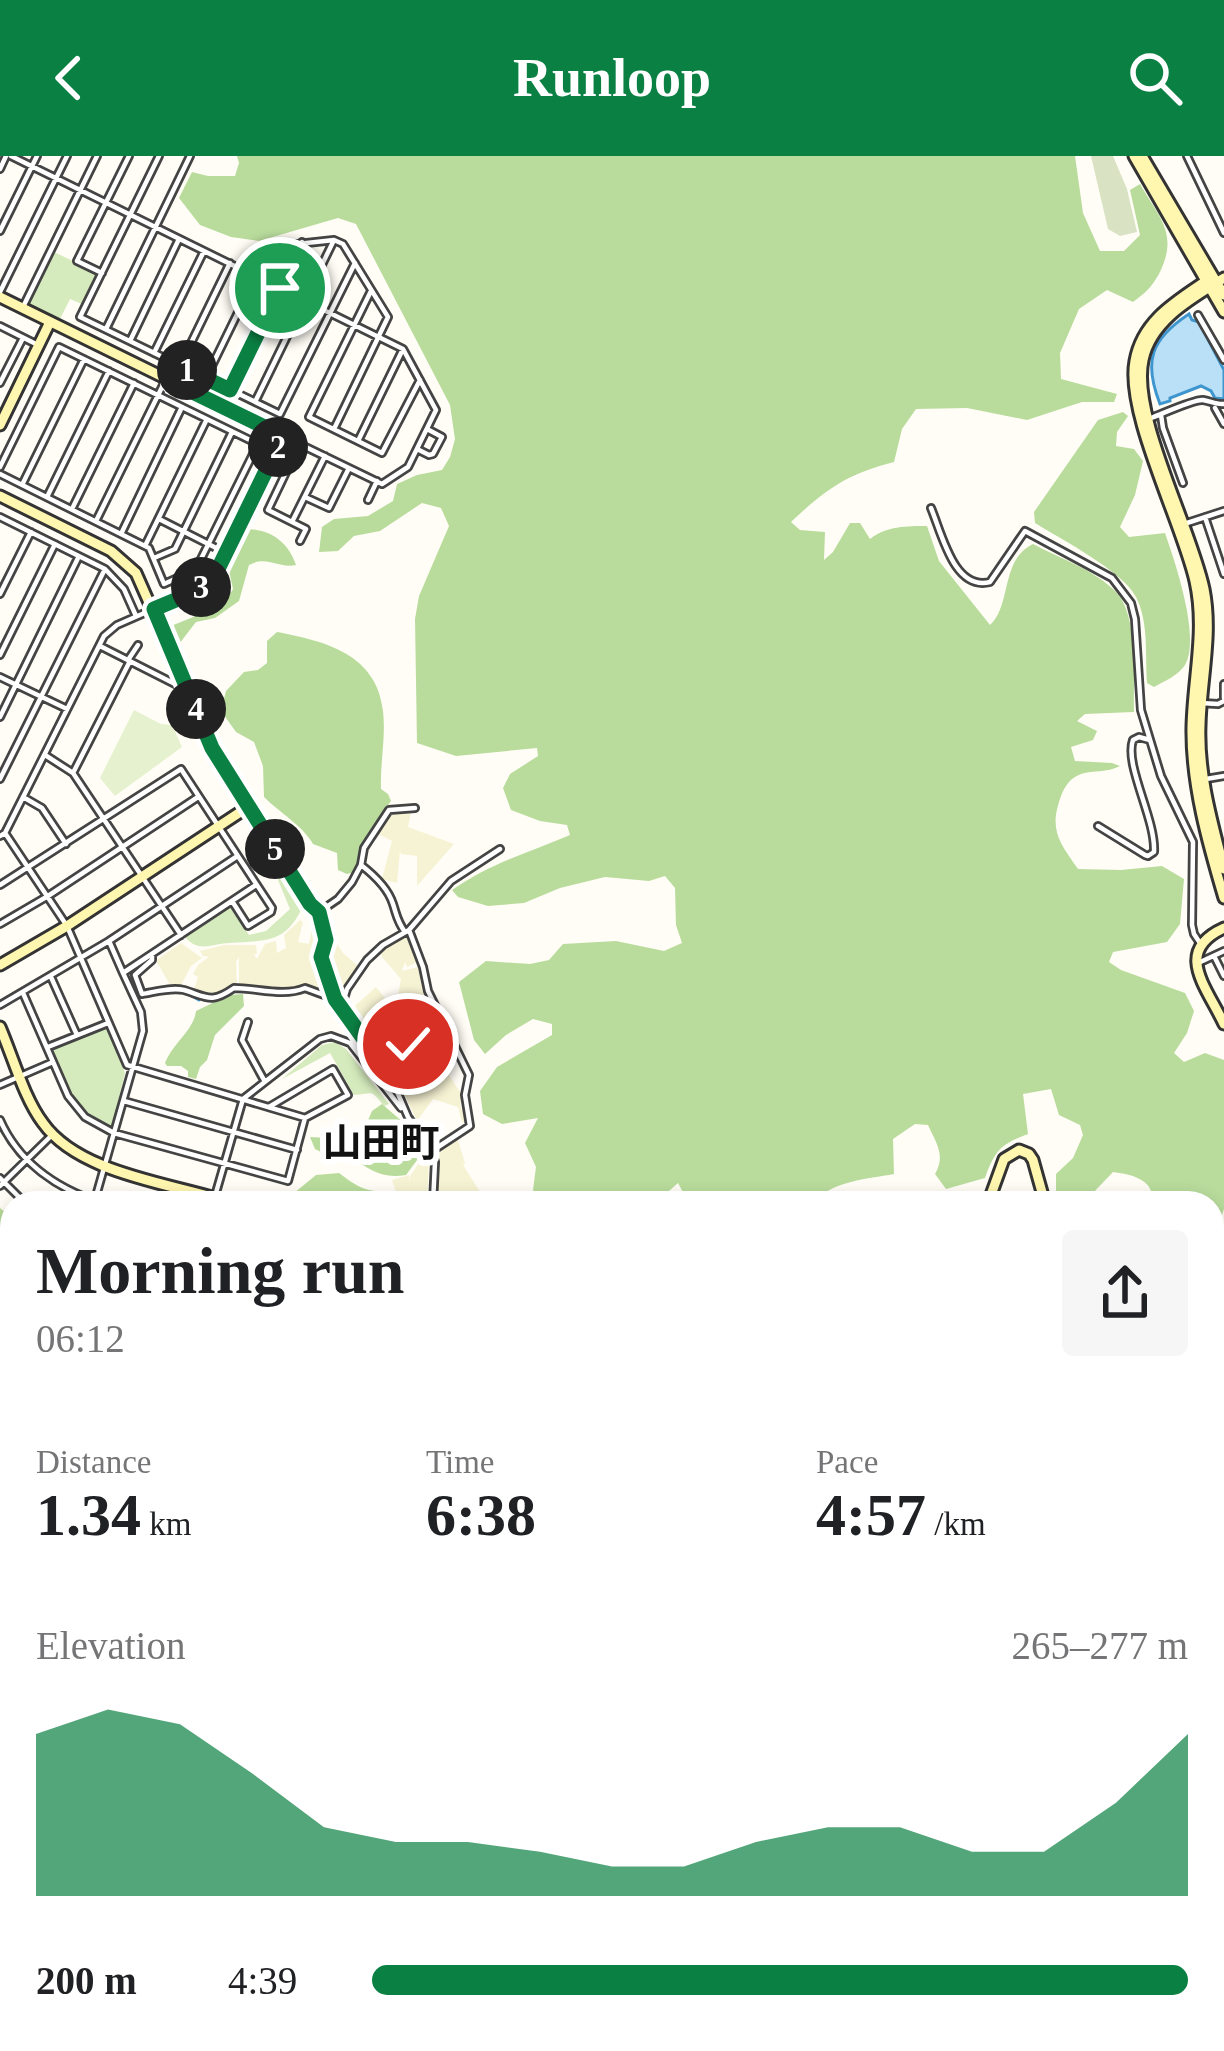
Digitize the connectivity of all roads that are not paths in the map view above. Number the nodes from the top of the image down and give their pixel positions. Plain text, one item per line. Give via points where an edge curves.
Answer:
1 (8, 156) edge
2 (37, 156) edge
3 (67, 156) edge
4 (97, 156) edge
5 (128, 156) edge
6 (159, 156) edge
7 (190, 156) edge
8 (1138, 156) edge
9 (1187, 156) edge
10 (32, 166) junction
11 (0, 169) edge
12 (56, 178) junction
13 (80, 190) junction
14 (105, 202) junction
15 (130, 214) junction
16 (155, 227) junction
17 (0, 231) edge
18 (1224, 233) edge
19 (179, 238) junction
20 (334, 240) junction
21 (302, 242) junction
22 (204, 251) junction
23 (230, 263) junction
24 (355, 263) junction
25 (102, 273) junction
26 (256, 276) junction
27 (1217, 282) edge
28 (280, 288) junction
29 (371, 290) junction
30 (0, 295) edge
31 (1224, 296) edge
32 (305, 300) junction
33 (22, 309) junction
34 (330, 312) junction
35 (1224, 312) edge
36 (1198, 315) dead end
37 (50, 322) junction
38 (354, 324) junction
39 (0, 326) edge
40 (106, 329) junction
41 (379, 336) junction
42 (22, 338) junction
43 (130, 341) junction
44 (39, 345) junction
45 (403, 349) junction
46 (154, 353) junction
47 (84, 359) junction
48 (1224, 360) edge
49 (180, 366) junction
50 (109, 371) junction
51 (206, 378) junction
52 (169, 380) junction
53 (420, 380) junction
54 (0, 383) edge
55 (134, 383) junction
56 (230, 390) junction
57 (158, 395) junction
58 (255, 402) junction
59 (1224, 404) edge
60 (1215, 406) junction
61 (182, 407) junction
62 (1161, 415) junction
63 (207, 419) junction
64 (1148, 419) junction
65 (1224, 424) edge
66 (0, 425) edge
67 (334, 429) junction
68 (427, 429) junction
69 (232, 432) junction
70 (283, 436) junction
71 (358, 441) junction
72 (300, 443) junction
73 (417, 448) junction
74 (325, 456) junction
75 (349, 467) junction
76 (0, 471) edge
77 (377, 481) junction
78 (1183, 483) dead end
79 (22, 484) junction
80 (0, 496) edge
81 (305, 496) junction
82 (47, 497) junction
83 (368, 500) dead end
84 (932, 508) dead end
85 (72, 509) junction
86 (1224, 511) edge
87 (1204, 517) junction
88 (2, 518) edge
89 (159, 519) junction
90 (96, 521) junction
91 (292, 522) junction
92 (1184, 524) junction
93 (0, 529) edge
94 (31, 532) junction
95 (183, 532) junction
96 (121, 533) junction
97 (300, 541) dead end
98 (55, 544) junction
99 (209, 544) junction
100 (146, 545) junction
101 (226, 553) junction
102 (79, 556) junction
103 (154, 558) junction
104 (104, 569) junction
105 (1224, 574) edge
106 (0, 594) edge
107 (154, 609) junction
108 (136, 616) junction
109 (138, 645) dead end
110 (99, 646) junction
111 (0, 656) edge
112 (129, 661) junction
113 (0, 677) edge
114 (1224, 684) edge
115 (16, 685) junction
116 (186, 686) junction
117 (40, 697) junction
118 (1224, 699) edge
119 (1197, 702) junction
120 (67, 710) junction
121 (0, 717) edge
122 (1150, 740) junction
123 (45, 754) junction
124 (73, 773) junction
125 (1224, 776) edge
126 (0, 779) edge
127 (1203, 780) junction
128 (23, 797) junction
129 (198, 797) junction
130 (248, 807) junction
131 (416, 808) dead end
132 (104, 819) junction
133 (0, 822) edge
134 (218, 826) junction
135 (1098, 826) dead end
136 (4, 832) edge
137 (66, 844) junction
138 (123, 847) junction
139 (500, 849) dead end
140 (236, 856) junction
141 (361, 865) junction
142 (29, 868) junction
143 (1224, 869) edge
144 (143, 876) junction
145 (0, 885) edge
146 (256, 885) junction
147 (48, 896) junction
148 (1224, 898) edge
149 (232, 901) junction
150 (162, 906) junction
151 (319, 912) junction
152 (0, 924) edge
153 (67, 926) junction
154 (1224, 928) edge
155 (407, 931) junction
156 (181, 934) junction
157 (109, 940) junction
158 (1200, 943) junction
159 (1224, 951) edge
160 (152, 954) junction
161 (1214, 956) junction
162 (81, 958) junction
163 (0, 964) edge
164 (1196, 964) junction
165 (123, 973) junction
166 (1224, 976) edge
167 (51, 977) junction
168 (23, 993) junction
169 (335, 999) junction
170 (0, 1005) edge
171 (341, 1008) junction
172 (248, 1022) dead end
173 (108, 1023) junction
174 (1224, 1024) edge
175 (0, 1027) edge
176 (77, 1035) junction
177 (451, 1036) junction
178 (48, 1047) junction
179 (382, 1056) junction
180 (53, 1062) junction
181 (132, 1067) junction
182 (21, 1077) junction
183 (265, 1082) junction
184 (0, 1085) edge
185 (243, 1099) junction
186 (124, 1101) junction
187 (268, 1107) junction
188 (408, 1117) junction
189 (305, 1118) junction
190 (0, 1120) edge
191 (233, 1132) junction
192 (114, 1133) junction
193 (52, 1135) junction
194 (297, 1150) junction
195 (432, 1151) junction
196 (27, 1160) junction
197 (224, 1164) junction
198 (104, 1166) junction
199 (1, 1182) edge
200 (73, 1191) edge
201 (99, 1191) edge
202 (185, 1191) edge
203 (216, 1191) edge
204 (433, 1191) edge
205 (992, 1191) edge
206 (1042, 1191) edge

1 - 10 street
1 - 11 street
2 - 10 street
3 - 12 street
4 - 13 street
5 - 14 street
6 - 15 street
7 - 16 street
8 - 27 street
9 - 18 street
10 - 12 street
10 - 17 street
12 - 13 street
12 - 30 street
13 - 14 street
13 - 33 street
14 - 15 street
14 - 25 street via 77,261
15 - 16 street
15 - 25 street
16 - 19 street
16 - 40 street
19 - 22 street
19 - 43 street
20 - 21 street
20 - 24 street
20 - 32 street
21 - 26 street via 270,247
21 - 28 street
22 - 23 street
22 - 46 street
23 - 26 street
23 - 49 street
24 - 29 street
24 - 34 street
25 - 40 street via 80,317
26 - 28 street
26 - 51 street
27 - 31 street
27 - 35 street
27 - 64 street via 1170,315 1149,342 1141,372
27 - 119 street via 1156,318 1133,371 1197,589
28 - 32 street
28 - 56 street
29 - 38 street
29 - 41 street via 388,316
30 - 33 street
32 - 34 street
32 - 58 street
33 - 37 street
34 - 38 street
34 - 58 street via 280,414
36 - 48 street
37 - 44 street
37 - 52 street
38 - 41 street
38 - 67 street via 309,417
39 - 42 street
40 - 43 street
41 - 45 street
41 - 67 street
42 - 44 street
42 - 54 street
43 - 46 street
44 - 66 street
45 - 53 street
45 - 71 street
46 - 49 street
47 - 50 street
47 - 76 street via 59,346
47 - 79 street
49 - 51 street
49 - 52 street
50 - 55 street
50 - 82 street
51 - 56 street
52 - 57 street
52 - 70 street
53 - 68 street via 436,410
53 - 71 street via 382,453
55 - 57 street
55 - 85 street
56 - 58 street
57 - 61 street
57 - 90 street
59 - 60 street
60 - 62 street via 1196,400
60 - 65 street
61 - 63 street
61 - 96 street
62 - 64 street
62 - 78 street
63 - 69 street
63 - 89 street
64 - 92 street
67 - 71 street
68 - 73 street
68 - 73 street via 442,437 434,454
69 - 95 street
69 - 99 street via 258,444
70 - 72 street
70 - 101 street
72 - 74 street
72 - 91 street via 268,510
73 - 77 street via 408,466
74 - 75 street
74 - 81 street
75 - 77 street
75 - 81 street via 329,508
76 - 79 street
77 - 83 street
79 - 82 street
80 - 107 street via 118,555
81 - 91 street
82 - 85 street
84 - 122 street via 953,560 972,582 990,582 1025,530 1112,578 1135,619
85 - 90 street
86 - 87 street
87 - 92 street
87 - 105 street
88 - 93 street
88 - 94 street
89 - 95 street
89 - 100 street
90 - 96 street
91 - 97 street via 306,529
92 - 119 street via 1206,601
94 - 98 street
94 - 106 street
95 - 99 street
95 - 103 street via 175,549
96 - 100 street
98 - 102 street
98 - 111 street
99 - 101 street
99 - 103 street via 195,568 164,584
100 - 103 street
101 - 107 street via 201,587
102 - 104 street
102 - 115 street
104 - 108 street
104 - 117 street
107 - 108 street
107 - 116 street
108 - 110 street via 109,630
109 - 112 street
110 - 112 street
110 - 120 street
112 - 116 street
112 - 124 street
113 - 115 street
114 - 118 street
115 - 117 street
115 - 121 street
116 - 130 street
117 - 120 street
117 - 126 street
118 - 119 street
119 - 127 street
119 - 148 street via 1195,773
120 - 123 street
122 - 135 street via 1138,737 1130,752 1154,852 1145,855
122 - 158 street via 1193,842 1192,925
123 - 124 street
123 - 128 street
124 - 132 street
125 - 127 street
127 - 143 street
128 - 136 street
128 - 137 street via 42,808
129 - 132 street via 181,769
129 - 134 street
129 - 138 street
130 - 134 street
130 - 151 street
131 - 141 street via 389,811
132 - 137 street
132 - 138 street
133 - 136 street
134 - 140 street
134 - 144 street
136 - 142 street
137 - 142 street
138 - 144 street
138 - 147 street
139 - 155 street via 451,881
140 - 146 street
140 - 150 street
141 - 151 street
141 - 155 street via 380,880
142 - 145 street
142 - 147 street
144 - 150 street
144 - 153 street
146 - 149 street
146 - 149 street via 271,912 248,926
147 - 152 street
147 - 153 street
149 - 156 street
150 - 156 street
150 - 157 street
151 - 169 street via 321,957
153 - 162 street
153 - 163 street
154 - 158 street
155 - 171 street via 361,967
155 - 177 street
156 - 160 street
157 - 162 street
157 - 165 street
158 - 164 street
159 - 161 street
160 - 165 street
160 - 169 street via 135,975 142,994 168,989 208,1000 234,988 305,988
161 - 164 street
161 - 166 street
162 - 167 street
162 - 173 street
164 - 174 street
165 - 181 street via 144,1022
167 - 168 street
167 - 176 street
168 - 170 street
168 - 178 street
169 - 171 street
171 - 179 street
172 - 183 street via 242,1040
173 - 176 street
173 - 181 street
175 - 182 street
176 - 178 street
177 - 179 street
177 - 195 street via 469,1075 470,1126
178 - 180 street
179 - 188 street
180 - 182 street
180 - 192 street via 73,1105
181 - 185 street
181 - 186 street
182 - 184 street
182 - 193 street
183 - 185 street
183 - 188 street via 320,1039 341,1038
185 - 187 street
185 - 191 street
186 - 191 street
186 - 192 street
187 - 189 street
187 - 189 street via 333,1069 348,1095
188 - 195 street
189 - 194 street
190 - 196 street
191 - 194 street
191 - 197 street
192 - 197 street
192 - 198 street
193 - 196 street
193 - 198 street
194 - 197 street via 288,1181
195 - 204 street
196 - 199 street
196 - 200 street
197 - 203 street
198 - 201 street
198 - 202 street
205 - 206 street via 1004,1159 1019,1150 1033,1160

